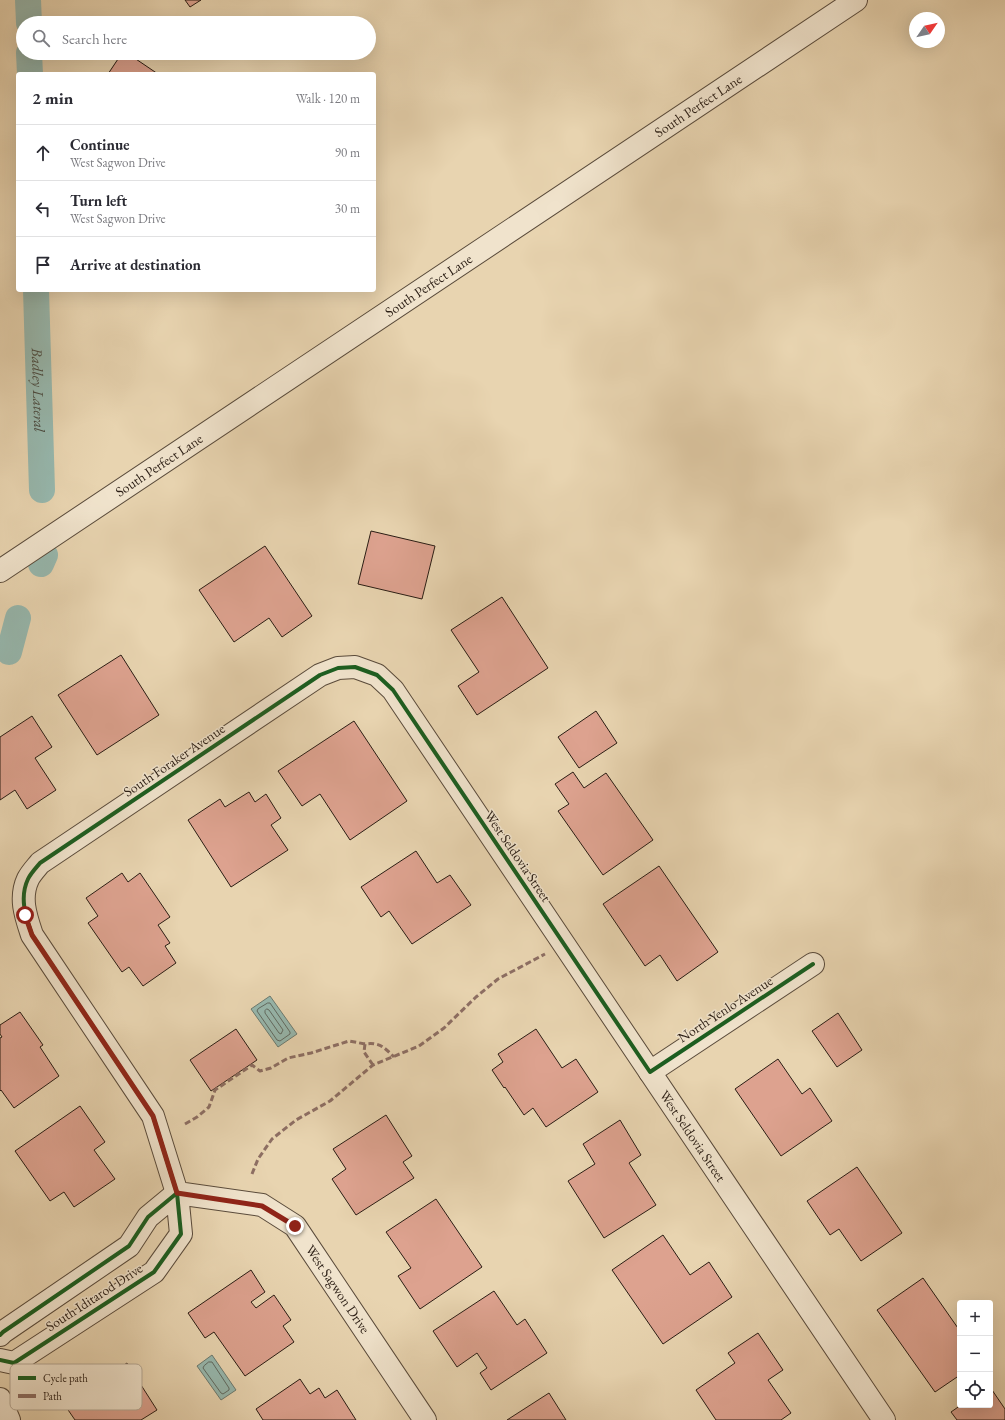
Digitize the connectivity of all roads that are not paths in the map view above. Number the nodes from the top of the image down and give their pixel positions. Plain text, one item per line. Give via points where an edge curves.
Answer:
1 (856, 0) edge
2 (0, 571) edge
3 (356, 667) joint
4 (813, 964) dead end
5 (650, 1072) junction
6 (177, 1193) junction
7 (0, 1335) edge
8 (0, 1360) edge
9 (0, 1399) edge
10 (9, 1420) edge
11 (425, 1420) edge
12 (884, 1420) edge

1 - 2 street, South Perfect Lane
3 - 5 street, West Seldovia Street via 377,675 393,690
3 - 6 street, South Foraker Avenue via 338,668 320,676 40,863 29,878 23,894 25,915 32,935 153,1116
4 - 5 street, North Yenlo Avenue
5 - 12 street, West Seldovia Street
6 - 7 street, South Iditarod Drive via 148,1217 129,1246
6 - 8 street, South Iditarod Drive via 180,1234 154,1272 14,1363
6 - 11 street, West Sagwon Drive via 262,1206 295,1226
9 - 10 street

